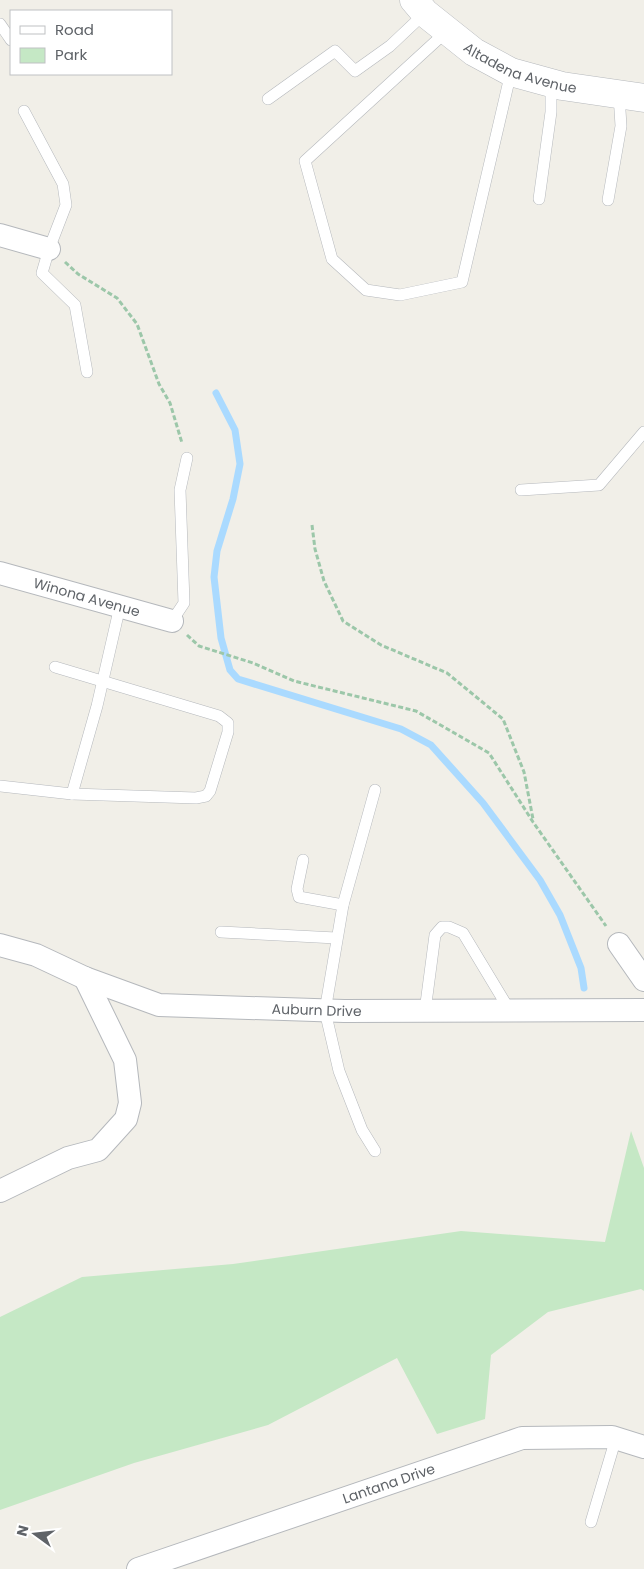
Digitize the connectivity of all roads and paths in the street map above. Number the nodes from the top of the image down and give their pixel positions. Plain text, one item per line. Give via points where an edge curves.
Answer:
1 (419, 7) edge
2 (0, 24) edge
3 (447, 31) junction
4 (10, 39) edge
5 (511, 72) junction
6 (551, 83) junction
7 (632, 96) edge
8 (268, 99) dead end
9 (24, 111) dead end
10 (538, 199) dead end
11 (608, 200) dead end
12 (0, 235) edge
13 (49, 248) junction
14 (86, 372) dead end
15 (644, 432) edge
16 (187, 458) joint
17 (521, 490) dead end
18 (312, 524) dead end
19 (0, 573) edge
20 (120, 606) junction
21 (172, 621) junction
22 (55, 667) dead end
23 (102, 681) junction
24 (0, 786) edge
25 (375, 790) dead end
26 (72, 794) junction
27 (533, 822) junction
28 (303, 860) dead end
29 (343, 905) junction
30 (221, 932) dead end
31 (336, 938) junction
32 (619, 944) joint
33 (0, 945) edge
34 (85, 978) junction
35 (644, 980) edge
36 (644, 1010) edge
37 (325, 1011) junction
38 (426, 1011) junction
39 (510, 1011) junction
40 (375, 1151) dead end
41 (0, 1191) edge
42 (616, 1438) junction
43 (644, 1447) edge
44 (591, 1522) dead end
45 (138, 1569) edge

1 - 3 street, Altadena Avenue
1 - 8 lane via 390,46 355,71 335,52
2 - 4 lane
3 - 5 street, Altadena Avenue via 474,52
3 - 5 lane via 305,161 332,259 366,290 400,295 462,282
5 - 6 street, Altadena Avenue
6 - 7 street, Altadena Avenue
6 - 10 lane via 551,112
7 - 11 lane via 621,126
9 - 13 lane via 63,184 66,205
12 - 13 street
13 - 14 lane via 42,274 75,305
13 - 16 path via 78,274 117,298 137,324 159,384 170,403
15 - 17 lane via 598,485
16 - 21 lane via 180,490 184,603
18 - 27 path via 324,581 343,621 381,645 447,673 503,719 524,772
19 - 20 street, Winona Avenue
20 - 21 street, Winona Avenue
20 - 23 lane
21 - 27 path via 199,646 294,681 416,711 489,753
22 - 23 lane
23 - 26 lane
23 - 26 lane via 219,716 228,723 228,732 206,796
24 - 26 lane
25 - 29 lane
27 - 32 path
28 - 29 lane via 297,889 299,897
29 - 31 lane
30 - 31 lane
31 - 37 lane
32 - 35 street
33 - 34 street, Auburn Drive via 36,955
34 - 37 street, Auburn Drive via 159,1005
34 - 41 street via 125,1060 130,1103 126,1119 98,1150 68,1158
36 - 39 street, Auburn Drive
37 - 38 street, Auburn Drive
37 - 40 lane via 339,1071 362,1130
38 - 39 street, Auburn Drive
38 - 39 lane via 435,935 442,927 449,927 463,933
42 - 43 street, Lantana Drive
42 - 44 lane
42 - 45 street, Lantana Drive via 522,1438

